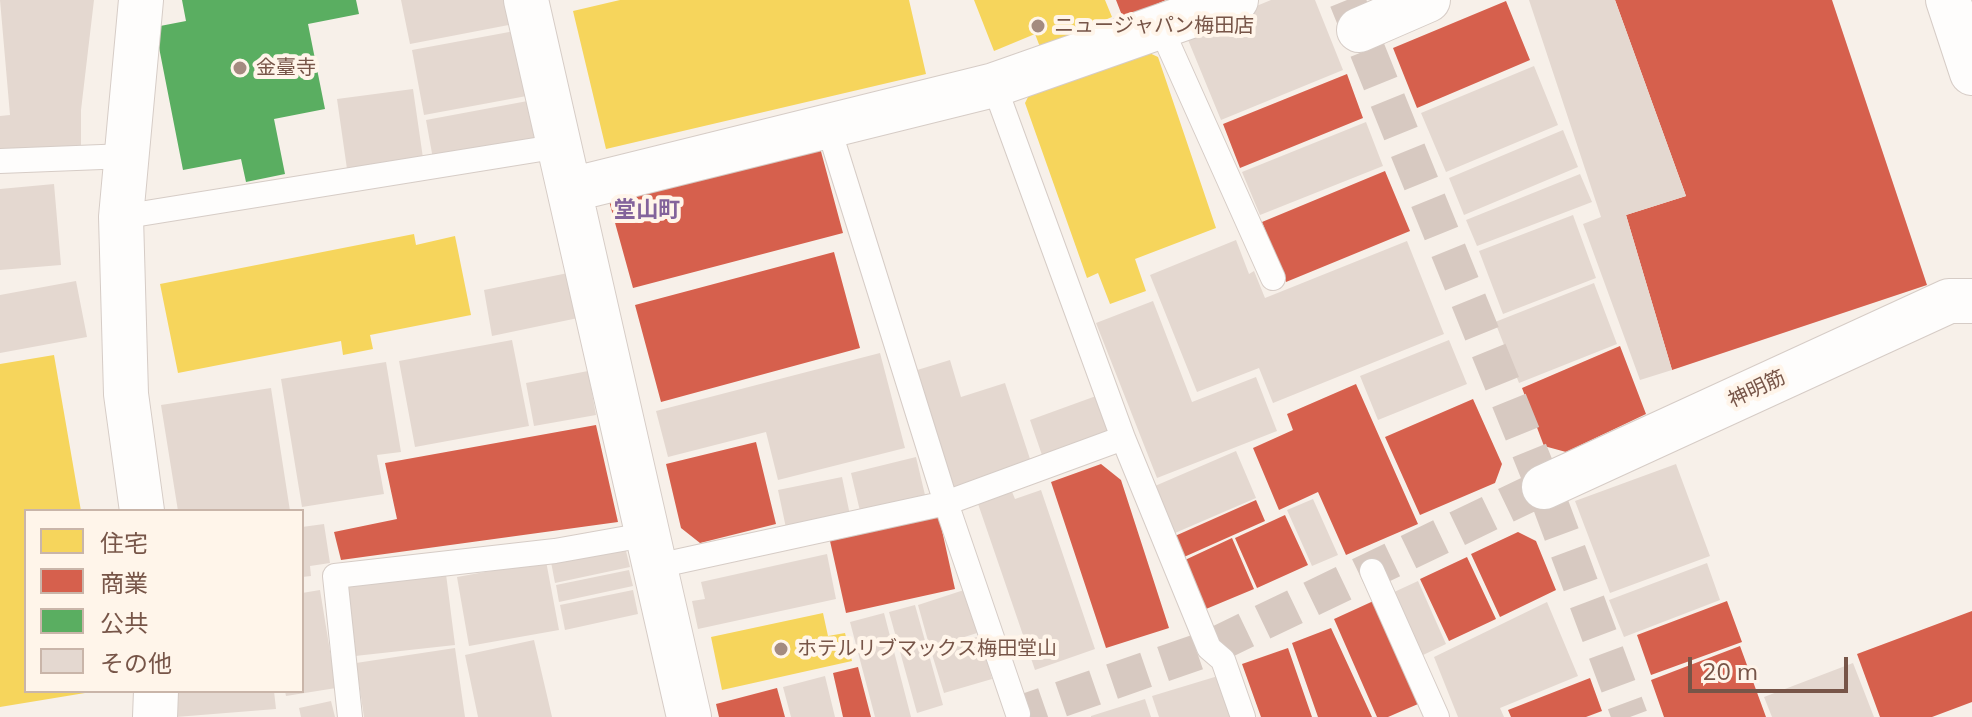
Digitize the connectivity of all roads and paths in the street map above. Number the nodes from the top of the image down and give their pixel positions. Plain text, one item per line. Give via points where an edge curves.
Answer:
1 (141, 0) edge
2 (526, 0) edge
3 (1236, 0) edge
4 (1428, 0) edge
5 (1948, 0) edge
6 (1160, 26) junction
7 (1359, 30) dead end
8 (1972, 73) edge
9 (994, 85) junction
10 (828, 126) junction
11 (560, 146) junction
12 (127, 156) junction
13 (0, 161) edge
14 (570, 190) junction
15 (121, 217) junction
16 (1273, 278) dead end
17 (1972, 301) edge
18 (1123, 438) junction
19 (1544, 487) tunnel mouth
20 (946, 503) junction
21 (142, 509) edge
22 (653, 550) junction
23 (1372, 571) dead end
24 (156, 693) edge
25 (1018, 714) dead end
26 (155, 717) edge
27 (350, 717) edge
28 (689, 717) edge
29 (1243, 717) edge
30 (1437, 717) edge

1 - 12 street
2 - 11 street
3 - 6 street
4 - 7 street
5 - 8 street
6 - 9 street
6 - 16 lane
9 - 10 street
9 - 18 lane
10 - 14 street
10 - 20 lane
11 - 14 street
11 - 15 lane
12 - 13 lane
12 - 15 street
14 - 22 street
15 - 21 street via 126,394
17 - 19 street, 神明筋 via 1949,301
18 - 20 lane
18 - 29 lane via 1209,648 1223,660
20 - 22 lane
20 - 25 lane
22 - 27 lane via 555,551 335,576
22 - 28 street
23 - 30 lane
24 - 26 street

